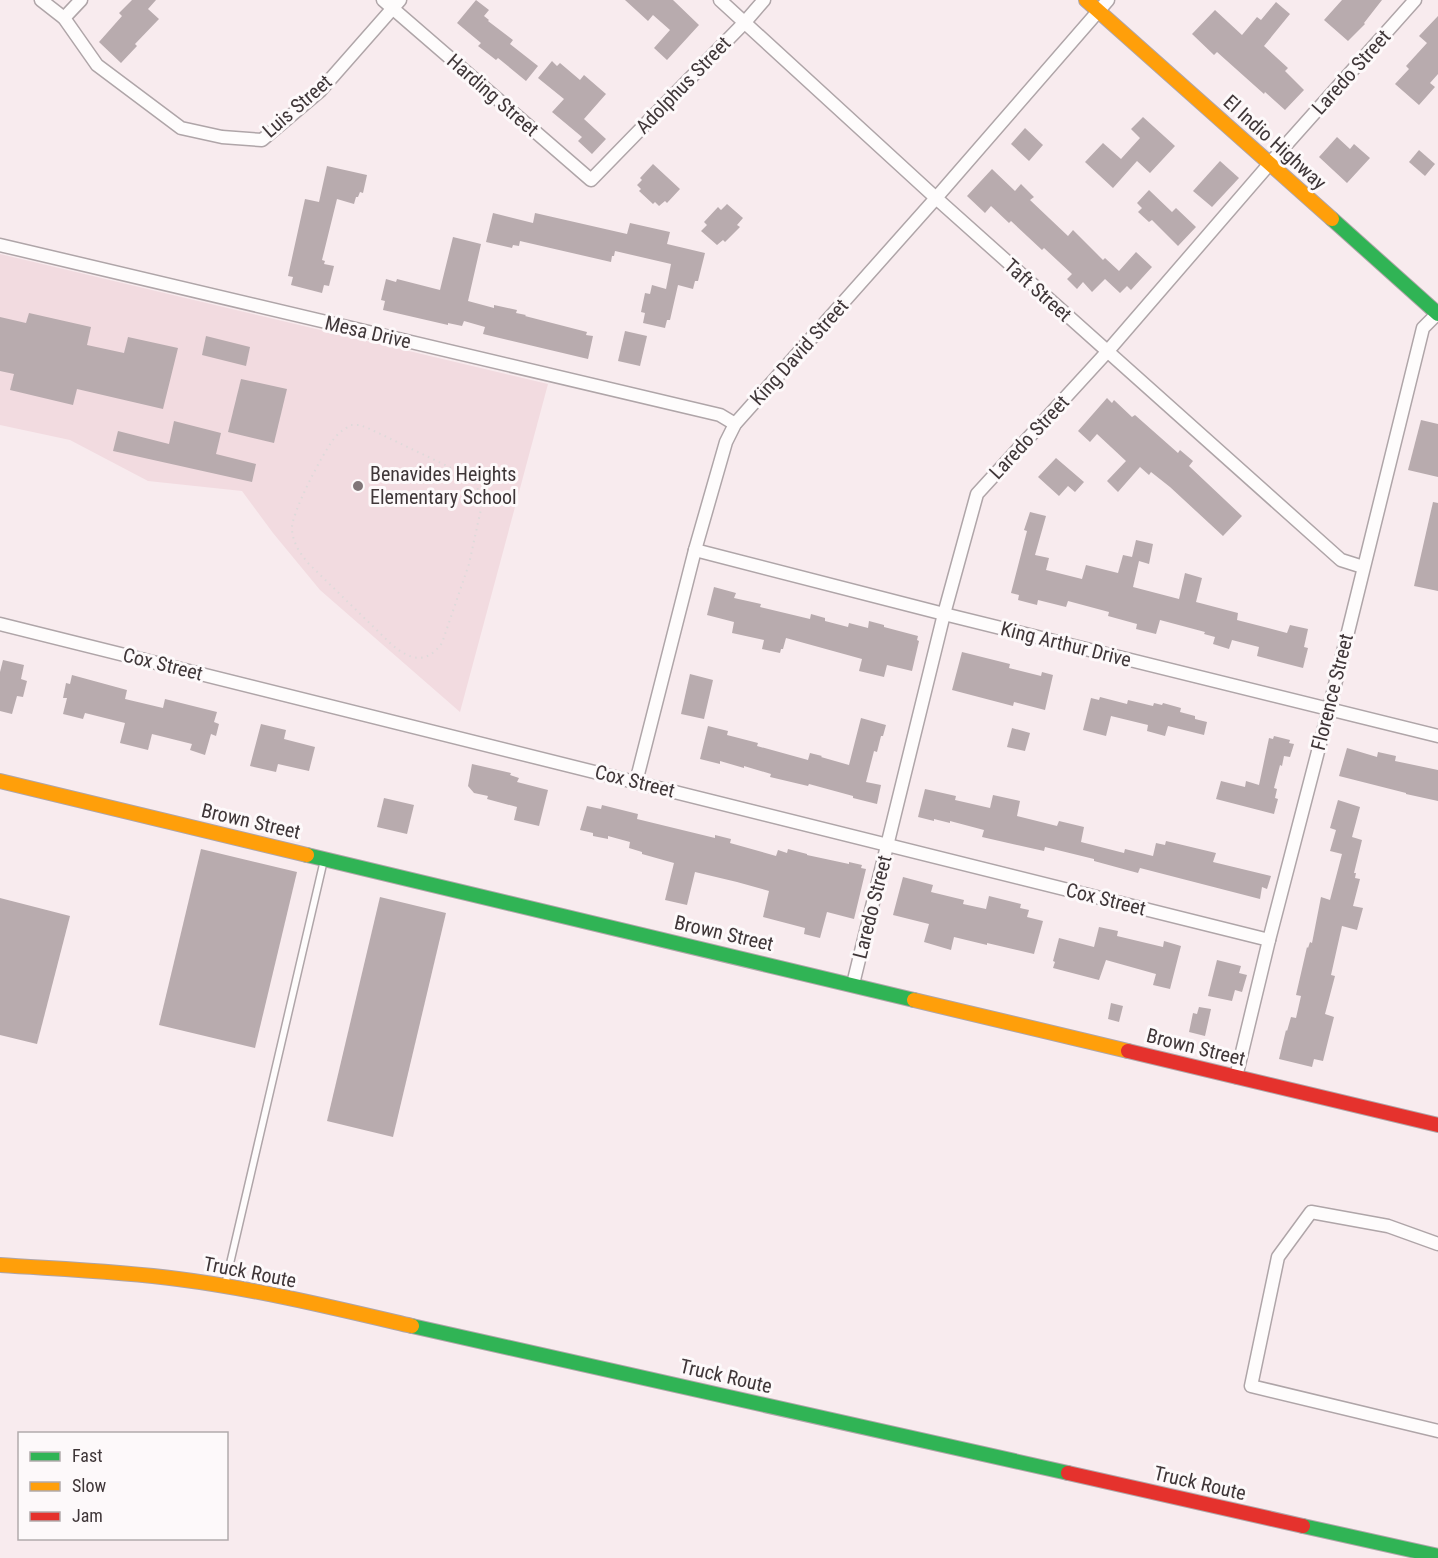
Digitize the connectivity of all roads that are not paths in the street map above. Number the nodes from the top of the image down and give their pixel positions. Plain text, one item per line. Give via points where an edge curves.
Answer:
1 (40, 0) edge
2 (81, 0) edge
3 (720, 0) edge
4 (764, 0) edge
5 (1086, 0) edge
6 (1415, 0) edge
7 (392, 3) edge
8 (1103, 5) edge
9 (64, 18) junction
10 (745, 22) junction
11 (1270, 164) junction
12 (601, 170) joint
13 (936, 198) junction
14 (0, 244) edge
15 (1438, 313) edge
16 (1107, 352) junction
17 (735, 424) junction
18 (695, 550) junction
19 (1363, 567) junction
20 (944, 615) junction
21 (0, 624) edge
22 (1329, 709) junction
23 (1438, 736) edge
24 (0, 781) edge
25 (636, 782) junction
26 (887, 844) junction
27 (324, 858) junction
28 (1269, 939) junction
29 (853, 984) junction
30 (1236, 1077) junction
31 (1438, 1125) edge
32 (1438, 1244) edge
33 (0, 1264) edge
34 (225, 1286) junction
35 (1438, 1431) edge
36 (1438, 1556) edge

1 - 9 street, Luis Street
2 - 9 street
3 - 10 street, Taft Street
4 - 10 street, Adolphus Street
5 - 8 street, El Indio Highway
6 - 11 street, Laredo Street
7 - 9 street, Luis Street via 320,91 262,140 181,128 97,65
7 - 12 street, Harding Street via 591,180
8 - 11 street, El Indio Highway
8 - 13 street, King David Street
10 - 12 street, Adolphus Street
10 - 13 street, Taft Street
11 - 15 street, El Indio Highway
11 - 16 street, Laredo Street
13 - 16 street, Taft Street
13 - 17 street, King David Street
14 - 17 street, Mesa Drive via 709,413
15 - 19 street, Florence Street via 1423,328
16 - 19 street, Taft Street via 1341,560
16 - 20 street, Laredo Street via 977,494
17 - 18 street, King David Street via 726,442
18 - 20 street, King Arthur Drive
18 - 25 street, King David Street
19 - 22 street, Florence Street
20 - 22 street, King Arthur Drive
20 - 26 street, Laredo Street
21 - 25 street, Cox Street
22 - 23 street, King Arthur Drive
22 - 28 street, Florence Street
24 - 27 street, Brown Street
25 - 26 street, Cox Street
26 - 28 street, Cox Street
26 - 29 street, Laredo Street
27 - 29 street, Brown Street
27 - 34 lane
28 - 30 street, Florence Street
29 - 30 street, Brown Street
30 - 31 street, Brown Street
32 - 35 street via 1388,1227 1311,1212 1278,1257 1251,1386
33 - 34 street, Truck Route via 136,1274
34 - 36 street, Truck Route

